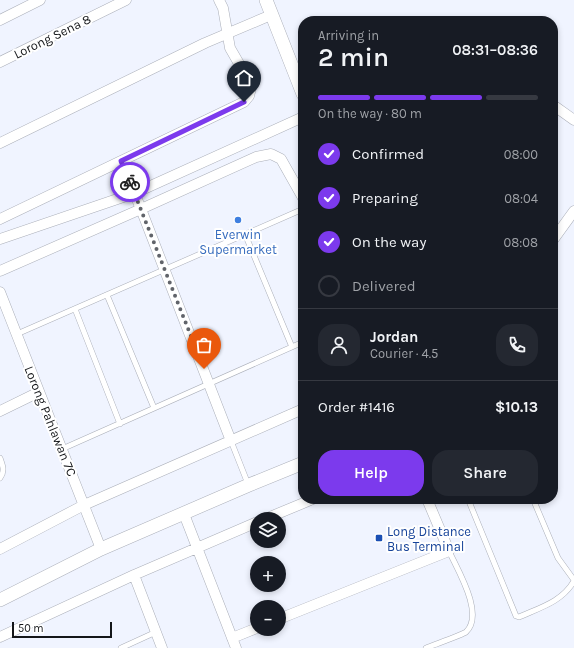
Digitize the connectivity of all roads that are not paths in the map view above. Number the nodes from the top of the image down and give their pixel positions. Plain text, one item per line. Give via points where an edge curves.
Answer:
1 (40, 0) edge
2 (126, 0) edge
3 (219, 0) edge
4 (266, 0) edge
5 (272, 15) junction
6 (0, 20) edge
7 (228, 33) junction
8 (0, 62) edge
9 (298, 81) edge
10 (558, 109) edge
11 (298, 119) edge
12 (574, 120) edge
13 (0, 143) edge
14 (121, 161) junction
15 (298, 189) edge
16 (134, 193) junction
17 (142, 209) junction
18 (298, 211) edge
19 (573, 214) edge
20 (0, 219) edge
21 (245, 234) junction
22 (558, 234) edge
23 (1, 237) edge
24 (165, 270) junction
25 (0, 271) edge
26 (0, 292) edge
27 (107, 295) junction
28 (75, 309) junction
29 (17, 334) junction
30 (298, 344) edge
31 (292, 347) junction
32 (209, 384) junction
33 (39, 392) junction
34 (154, 408) junction
35 (0, 411) edge
36 (298, 411) edge
37 (120, 424) junction
38 (231, 441) junction
39 (62, 450) junction
40 (0, 458) edge
41 (298, 465) edge
42 (0, 478) edge
43 (248, 485) junction
44 (301, 504) edge
45 (429, 504) edge
46 (470, 504) edge
47 (535, 504) edge
48 (84, 505) junction
49 (282, 512) edge
50 (184, 514) junction
51 (250, 525) edge
52 (197, 548) junction
53 (0, 549) edge
54 (101, 549) junction
55 (449, 551) junction
56 (134, 575) junction
57 (574, 580) edge
58 (0, 600) edge
59 (286, 616) edge
60 (250, 631) edge
61 (156, 632) junction
62 (0, 637) edge
63 (232, 638) junction
64 (121, 648) edge
65 (162, 648) edge
66 (236, 648) edge
67 (426, 648) edge

1 - 6 street
2 - 8 street, Lorong Sena 8
3 - 7 street
4 - 5 street
5 - 7 street
5 - 9 street
7 - 13 street
7 - 14 street via 230,48 249,80 249,96 244,102
10 - 12 street
11 - 16 street
14 - 16 street
14 - 20 street
15 - 17 street via 281,159 271,154 256,157
16 - 17 street
16 - 23 street
17 - 24 street
17 - 25 street
18 - 21 lane
19 - 22 street
21 - 24 lane
21 - 31 lane
24 - 27 lane
24 - 32 street
26 - 29 street, Lorong Pahlawan 7C
27 - 28 lane
27 - 34 lane
28 - 29 lane
28 - 37 lane
29 - 33 street, Lorong Pahlawan 7C
30 - 31 lane
31 - 32 lane
32 - 34 lane
32 - 38 street
33 - 35 street
33 - 39 street, Lorong Pahlawan 7C
34 - 37 lane
36 - 38 street
37 - 39 lane
38 - 43 lane
38 - 48 street
39 - 48 street, Lorong Pahlawan 7C
40 - 42 lane via 4,469
41 - 43 street
43 - 50 street
44 - 49 street
45 - 55 street
46 - 57 lane via 516,616 519,617 559,599
47 - 57 lane via 558,558
48 - 53 street
48 - 54 street, Lorong Pahlawan 7C
50 - 52 street
50 - 54 street
51 - 52 street
52 - 56 street
52 - 63 street
54 - 58 street
55 - 59 street
55 - 67 lane via 469,594 473,614 471,624 466,632
56 - 61 street
56 - 62 street
60 - 63 street
61 - 64 lane
61 - 65 street
63 - 66 street

